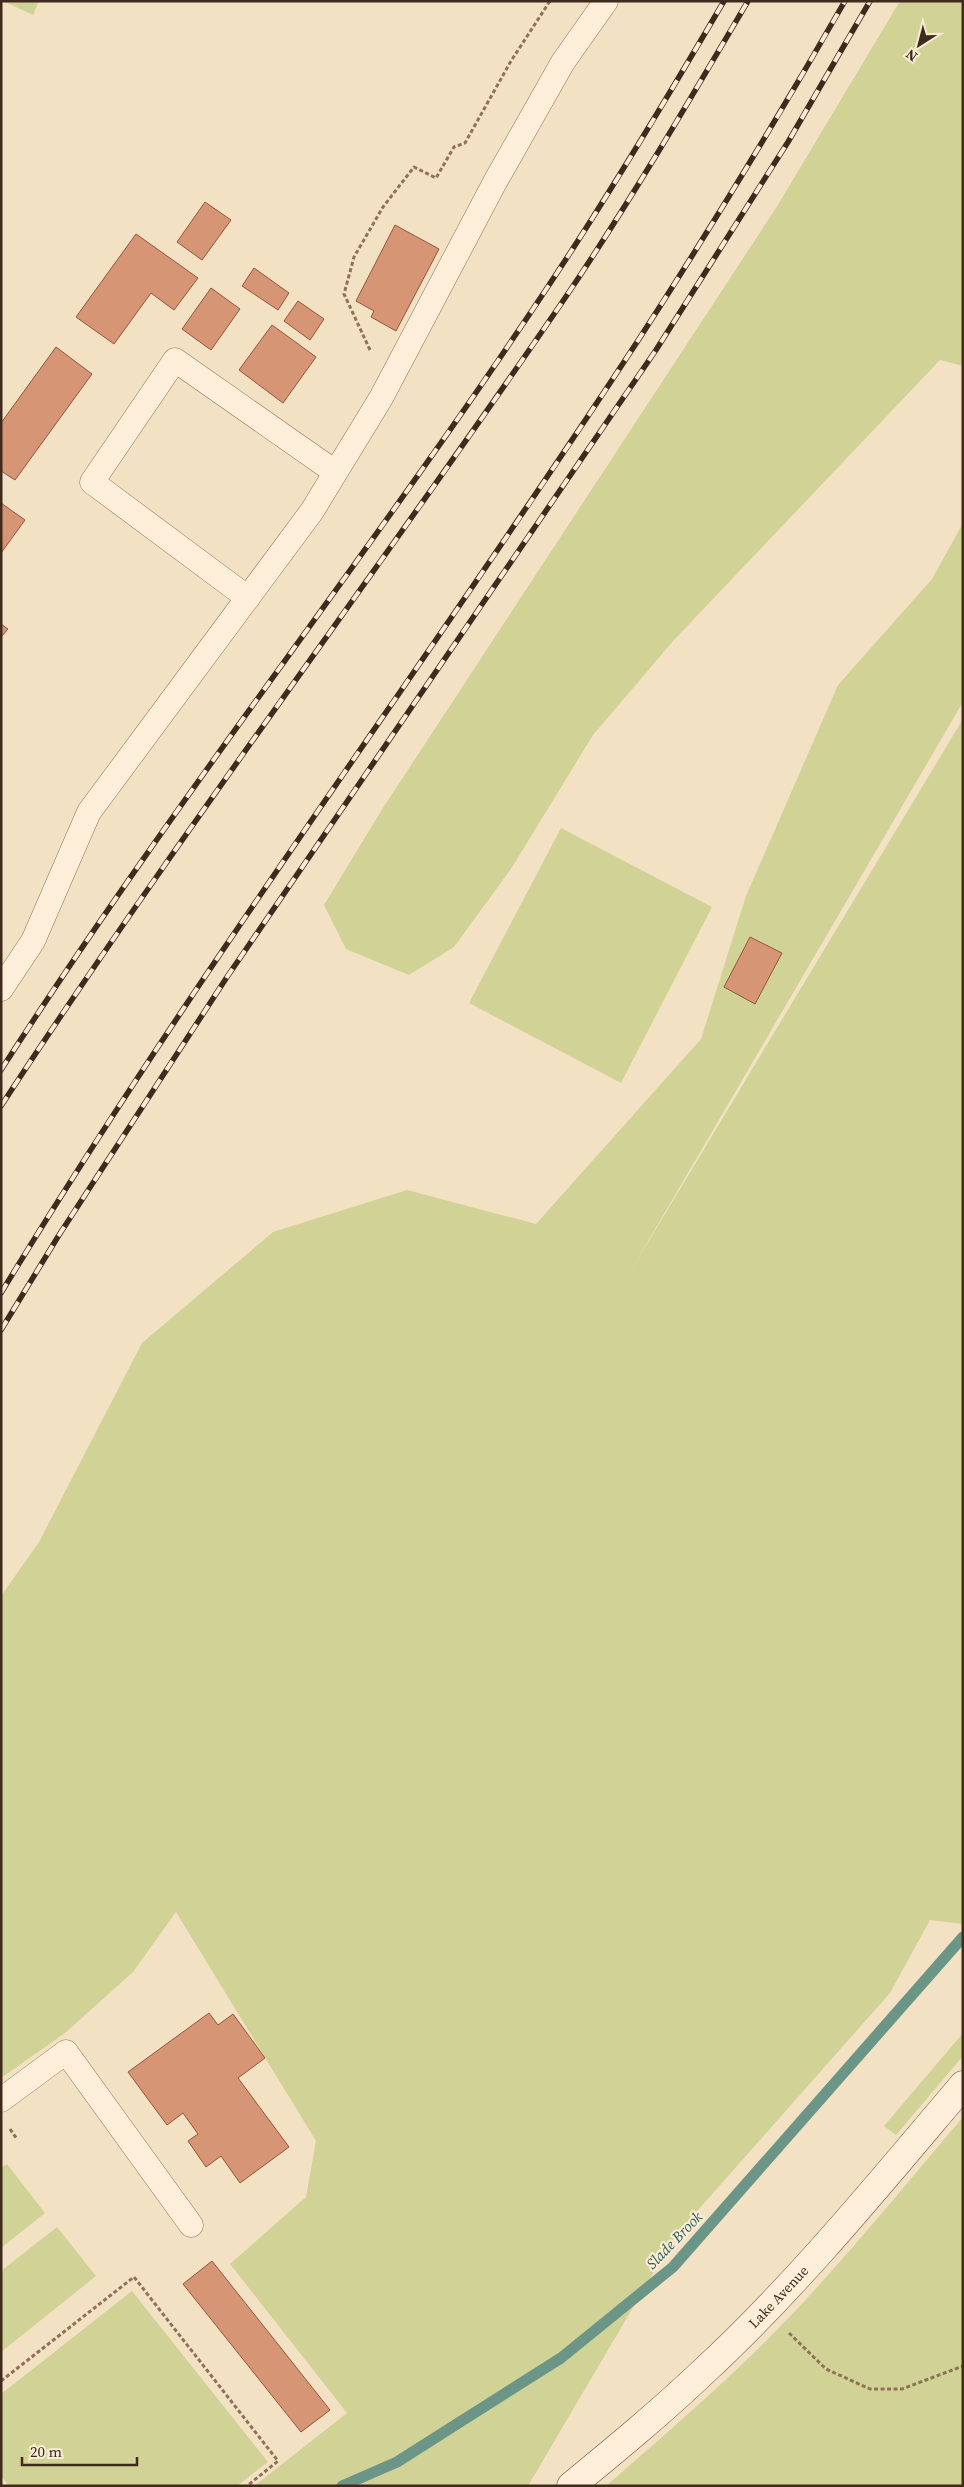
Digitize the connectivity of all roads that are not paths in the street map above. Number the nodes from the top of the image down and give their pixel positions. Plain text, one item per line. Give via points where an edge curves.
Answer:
1 (606, 1) edge
2 (336, 472) junction
3 (248, 598) junction
4 (1, 990) edge
5 (963, 2085) edge
6 (1, 2100) edge
7 (190, 2225) dead end
8 (571, 2486) edge

1 - 2 lane via 563,62 495,182 381,398
2 - 3 lane
2 - 3 lane via 175,360 92,482
3 - 4 lane via 90,812 33,941
5 - 8 street, Lake Avenue via 859,2208 764,2312 703,2372
6 - 7 lane via 66,2052

